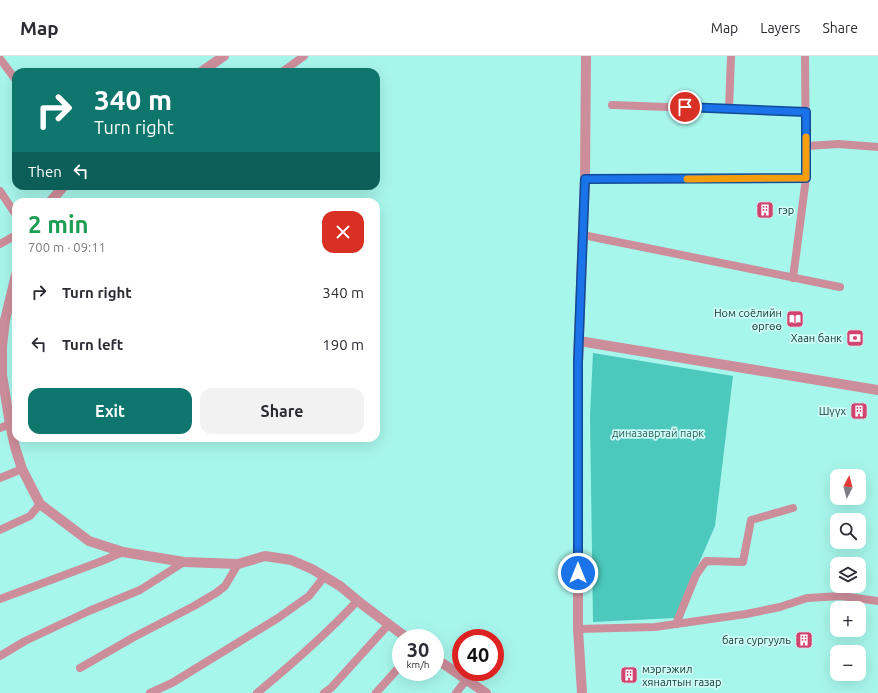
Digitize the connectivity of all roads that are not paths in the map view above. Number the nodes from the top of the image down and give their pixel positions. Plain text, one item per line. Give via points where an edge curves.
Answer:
1 (224, 56) edge
2 (304, 56) edge
3 (586, 56) edge
4 (731, 56) edge
5 (805, 56) edge
6 (0, 59) edge
7 (207, 68) edge
8 (288, 68) edge
9 (12, 75) edge
10 (612, 105) dead end
11 (728, 109) junction
12 (806, 112) junction
13 (806, 146) junction
14 (878, 147) edge
15 (806, 178) junction
16 (585, 179) junction
17 (60, 190) edge
18 (0, 192) edge
19 (54, 198) edge
20 (12, 209) edge
21 (583, 235) junction
22 (12, 236) edge
23 (0, 244) edge
24 (793, 278) junction
25 (840, 287) dead end
26 (12, 288) edge
27 (2, 321) edge
28 (579, 340) junction
29 (1, 376) edge
30 (878, 390) edge
31 (5, 426) edge
32 (22, 469) junction
33 (0, 478) edge
34 (40, 504) junction
35 (793, 508) dead end
36 (0, 530) edge
37 (123, 552) junction
38 (184, 562) junction
39 (238, 564) junction
40 (324, 577) junction
41 (0, 599) edge
42 (358, 600) junction
43 (878, 601) edge
44 (389, 624) junction
45 (676, 624) junction
46 (395, 629) edge
47 (578, 629) junction
48 (0, 656) edge
49 (80, 668) dead end
50 (392, 675) edge
51 (465, 681) edge
52 (470, 681) edge
53 (172, 683) junction
54 (150, 693) edge
55 (163, 693) edge
56 (257, 693) edge
57 (324, 693) edge
58 (376, 693) edge
59 (456, 693) edge
60 (486, 693) edge
61 (582, 693) edge

1 - 7 street
2 - 8 street
3 - 16 street
4 - 11 street
5 - 12 street
6 - 9 street
10 - 11 street
11 - 12 street
12 - 13 street
13 - 14 street via 839,144
13 - 15 street
15 - 16 street
15 - 24 street
16 - 21 street
17 - 19 street
18 - 20 street
21 - 24 street
21 - 28 street
22 - 23 street
24 - 25 street
26 - 27 street
27 - 29 street
28 - 30 street
28 - 47 street
29 - 31 street
31 - 32 street
32 - 33 street
32 - 34 street
34 - 36 street via 30,516
34 - 37 street via 89,541
35 - 45 street via 751,520 744,562 706,561 696,575
37 - 38 street
37 - 41 street
38 - 39 street
38 - 48 street via 140,590 39,634
39 - 40 street via 264,556 291,560
39 - 49 street via 224,586 216,593
40 - 42 street
40 - 53 street via 309,596 278,618
42 - 44 street
42 - 56 street via 294,663
43 - 45 street via 840,596 808,598 746,614
44 - 46 street
44 - 57 street
45 - 47 street
47 - 61 street
50 - 58 street
51 - 59 street
52 - 60 street
53 - 54 street
53 - 55 street

